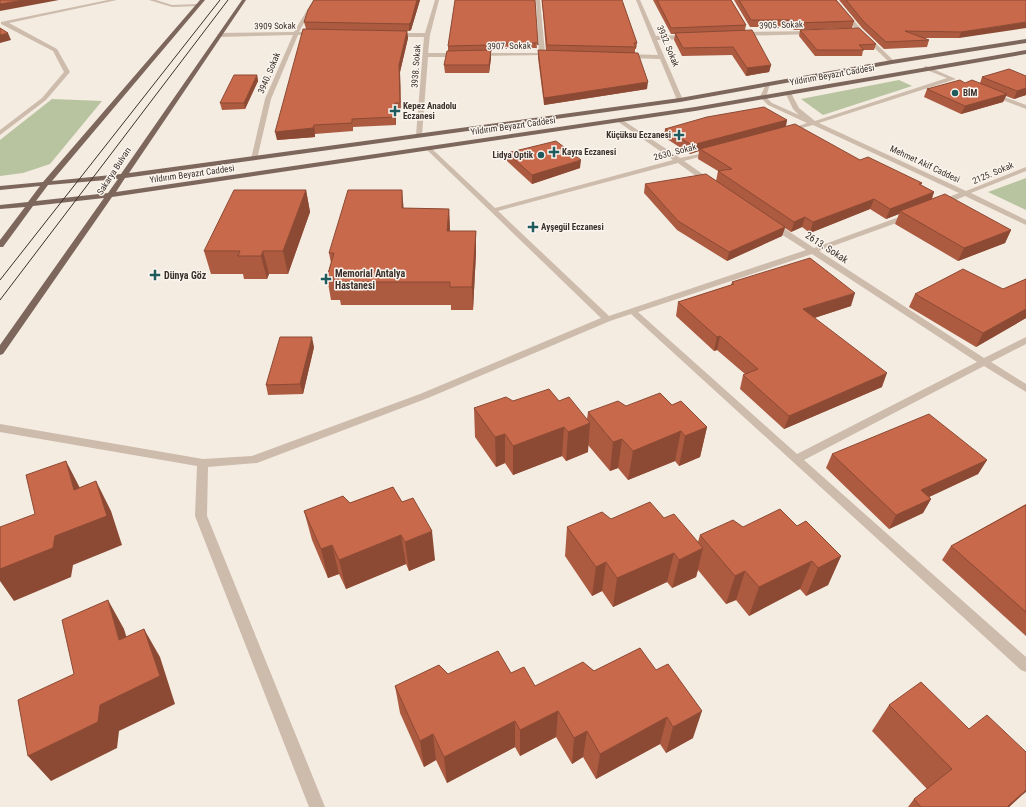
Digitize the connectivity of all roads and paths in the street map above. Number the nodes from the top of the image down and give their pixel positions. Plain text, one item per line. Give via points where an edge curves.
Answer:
1 (115, 0) edge
2 (152, 0) edge
3 (244, 0) edge
4 (315, 0) edge
5 (437, 0) edge
6 (538, 0) edge
7 (638, 0) edge
8 (834, 0) edge
9 (201, 3) edge
10 (2, 23) edge
11 (746, 27) edge
12 (851, 30) edge
13 (859, 30) junction
14 (820, 32) edge
15 (296, 33) junction
16 (319, 34) edge
17 (388, 34) edge
18 (750, 34) junction
19 (220, 35) junction
20 (427, 35) junction
21 (734, 35) edge
22 (695, 36) edge
23 (655, 38) junction
24 (1026, 41) edge
25 (1026, 52) edge
26 (542, 54) junction
27 (426, 55) junction
28 (465, 55) edge
29 (472, 55) edge
30 (557, 55) edge
31 (618, 56) edge
32 (663, 57) junction
33 (892, 62) junction
34 (926, 68) junction
35 (768, 85) junction
36 (788, 92) junction
37 (985, 92) edge
38 (763, 96) junction
39 (680, 100) junction
40 (1026, 107) edge
41 (619, 120) junction
42 (815, 124) junction
43 (785, 132) edge
44 (0, 133) edge
45 (419, 135) junction
46 (428, 148) junction
47 (716, 150) edge
48 (254, 159) junction
49 (679, 161) junction
50 (1026, 169) edge
51 (122, 176) junction
52 (45, 184) junction
53 (717, 187) edge
54 (0, 188) edge
55 (967, 194) junction
56 (111, 195) junction
57 (28, 204) junction
58 (0, 207) edge
59 (930, 207) edge
60 (494, 210) junction
61 (916, 213) edge
62 (768, 221) edge
63 (1026, 223) edge
64 (0, 245) edge
65 (812, 251) junction
66 (632, 311) junction
67 (607, 319) junction
68 (1026, 340) edge
69 (0, 352) edge
70 (985, 362) junction
71 (1026, 389) edge
72 (0, 428) edge
73 (796, 459) junction
74 (203, 463) junction
75 (1026, 666) edge
76 (317, 807) edge

1 - 10 street
2 - 9 street via 172,6
3 - 19 main road, Sakarya Bulvarı
4 - 15 street, 3940. Sokak
5 - 20 street, 3938. Sokak
6 - 26 street
7 - 23 street, 3932. Sokak
8 - 13 street
9 - 52 main road
10 - 44 street via 55,50 67,72 44,98
11 - 18 street
12 - 13 street
13 - 33 street
14 - 18 street, 3905. Sokak
15 - 16 street, 3909 Sokak
15 - 19 street, 3909 Sokak
15 - 48 street, 3940. Sokak via 268,99
17 - 20 street
18 - 21 street, 3905. Sokak
19 - 51 main road, Sakarya Bulvarı
20 - 27 street, 3938. Sokak
22 - 23 street
23 - 32 street, 3932. Sokak
24 - 33 main road, Yıldırım Beyazıt Caddesi
25 - 34 main road, Yıldırım Beyazıt Caddesi
26 - 29 street, 3907. Sokak
26 - 30 street, 3907. Sokak
27 - 28 street
27 - 45 street, 3938. Sokak
31 - 32 street
32 - 39 street, 3932. Sokak
33 - 35 main road, Yıldırım Beyazıt Caddesi
34 - 36 main road, Yıldırım Beyazıt Caddesi
34 - 42 street via 954,80
35 - 38 street
35 - 39 main road, Yıldırım Beyazıt Caddesi
36 - 38 main road, Yıldırım Beyazıt Caddesi
36 - 42 street via 796,109
37 - 40 street
38 - 41 main road, Yıldırım Beyazıt Caddesi
38 - 42 street via 770,104
39 - 45 main road, Yıldırım Beyazıt Caddesi
41 - 46 main road, Yıldırım Beyazıt Caddesi
41 - 49 street
42 - 43 street
42 - 55 street, Mehmet Akif Caddesi
45 - 48 main road, Yıldırım Beyazıt Caddesi
46 - 56 main road, Yıldırım Beyazıt Caddesi
46 - 60 street
47 - 49 street, 2630. Sokak
48 - 51 main road, Yıldırım Beyazıt Caddesi
49 - 53 street
49 - 60 street, 2630. Sokak
50 - 55 street, 2125. Sokak
51 - 52 main road, Yıldırım Beyazıt Caddesi
51 - 56 main road, Sakarya Bulvarı
52 - 54 main road, Yıldırım Beyazıt Caddesi
52 - 57 main road
55 - 59 street, 2125. Sokak
55 - 63 street, Mehmet Akif Caddesi
56 - 57 main road, Yıldırım Beyazıt Caddesi
56 - 69 main road, Sakarya Bulvarı
57 - 58 main road, Yıldırım Beyazıt Caddesi
57 - 64 main road
60 - 67 street
61 - 65 street
62 - 65 street, 2613. Sokak
65 - 66 street
65 - 70 street, 2613. Sokak
66 - 67 street
66 - 73 street
67 - 74 street via 424,396 253,460
68 - 70 street
70 - 71 street, 2613. Sokak
70 - 73 street
72 - 74 street
73 - 75 street
74 - 76 street via 201,516

